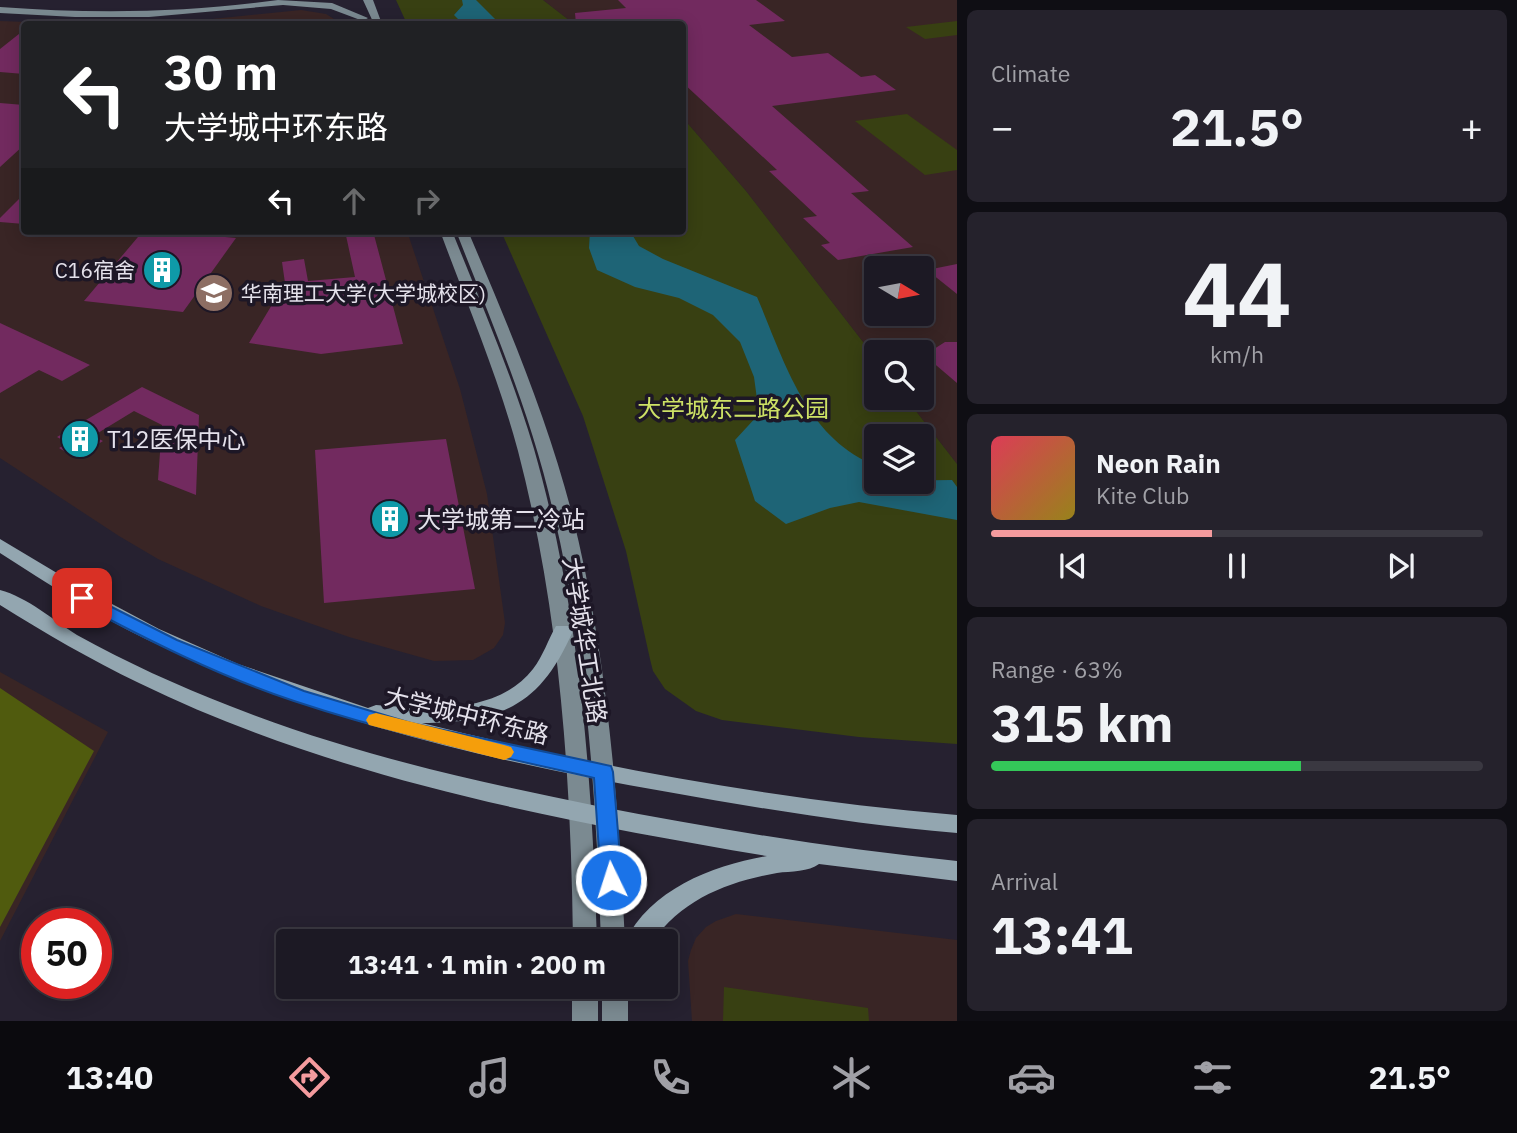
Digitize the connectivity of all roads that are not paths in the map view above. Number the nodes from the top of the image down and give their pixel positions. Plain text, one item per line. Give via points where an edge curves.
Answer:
1 (298, 0) edge
2 (356, 0) edge
3 (368, 0) edge
4 (267, 2) edge
5 (0, 8) edge
6 (365, 21) edge
7 (377, 21) edge
8 (448, 235) edge
9 (464, 235) edge
10 (0, 545) edge
11 (0, 596) edge
12 (563, 631) junction
13 (347, 712) junction
14 (577, 767) junction
15 (604, 772) junction
16 (580, 812) junction
17 (607, 817) junction
18 (957, 824) edge
19 (831, 856) junction
20 (957, 871) edge
21 (584, 929) edge
22 (612, 929) edge
23 (645, 929) edge
24 (585, 999) edge
25 (615, 999) edge
26 (585, 1021) edge
27 (615, 1021) edge

1 - 4 main road
2 - 6 main road
3 - 7 main road
4 - 5 main road via 138,15
4 - 6 main road via 342,8
8 - 12 main road, 大学城华工北路 via 523,442 546,531
9 - 15 main road, 大学城华工北路 via 530,400 558,494 591,660
10 - 13 main road, 大学城中环东路 via 64,588 154,637 260,682
11 - 16 main road via 120,667 272,732 404,772
12 - 13 main road via 541,672 525,689 502,702 449,713
12 - 14 main road, 大学城华工北路
13 - 14 main road, 大学城中环东路
14 - 15 main road, 大学城中环东路
14 - 16 main road, 大学城华工北路
15 - 17 main road, 大学城华工北路
15 - 18 main road, 大学城中环东路 via 856,814
16 - 17 main road
16 - 21 main road, 大学城华工北路
17 - 19 main road
17 - 22 main road, 大学城华工北路
19 - 20 main road
19 - 23 main road via 721,876 668,905
24 - 26 main road
25 - 27 main road

